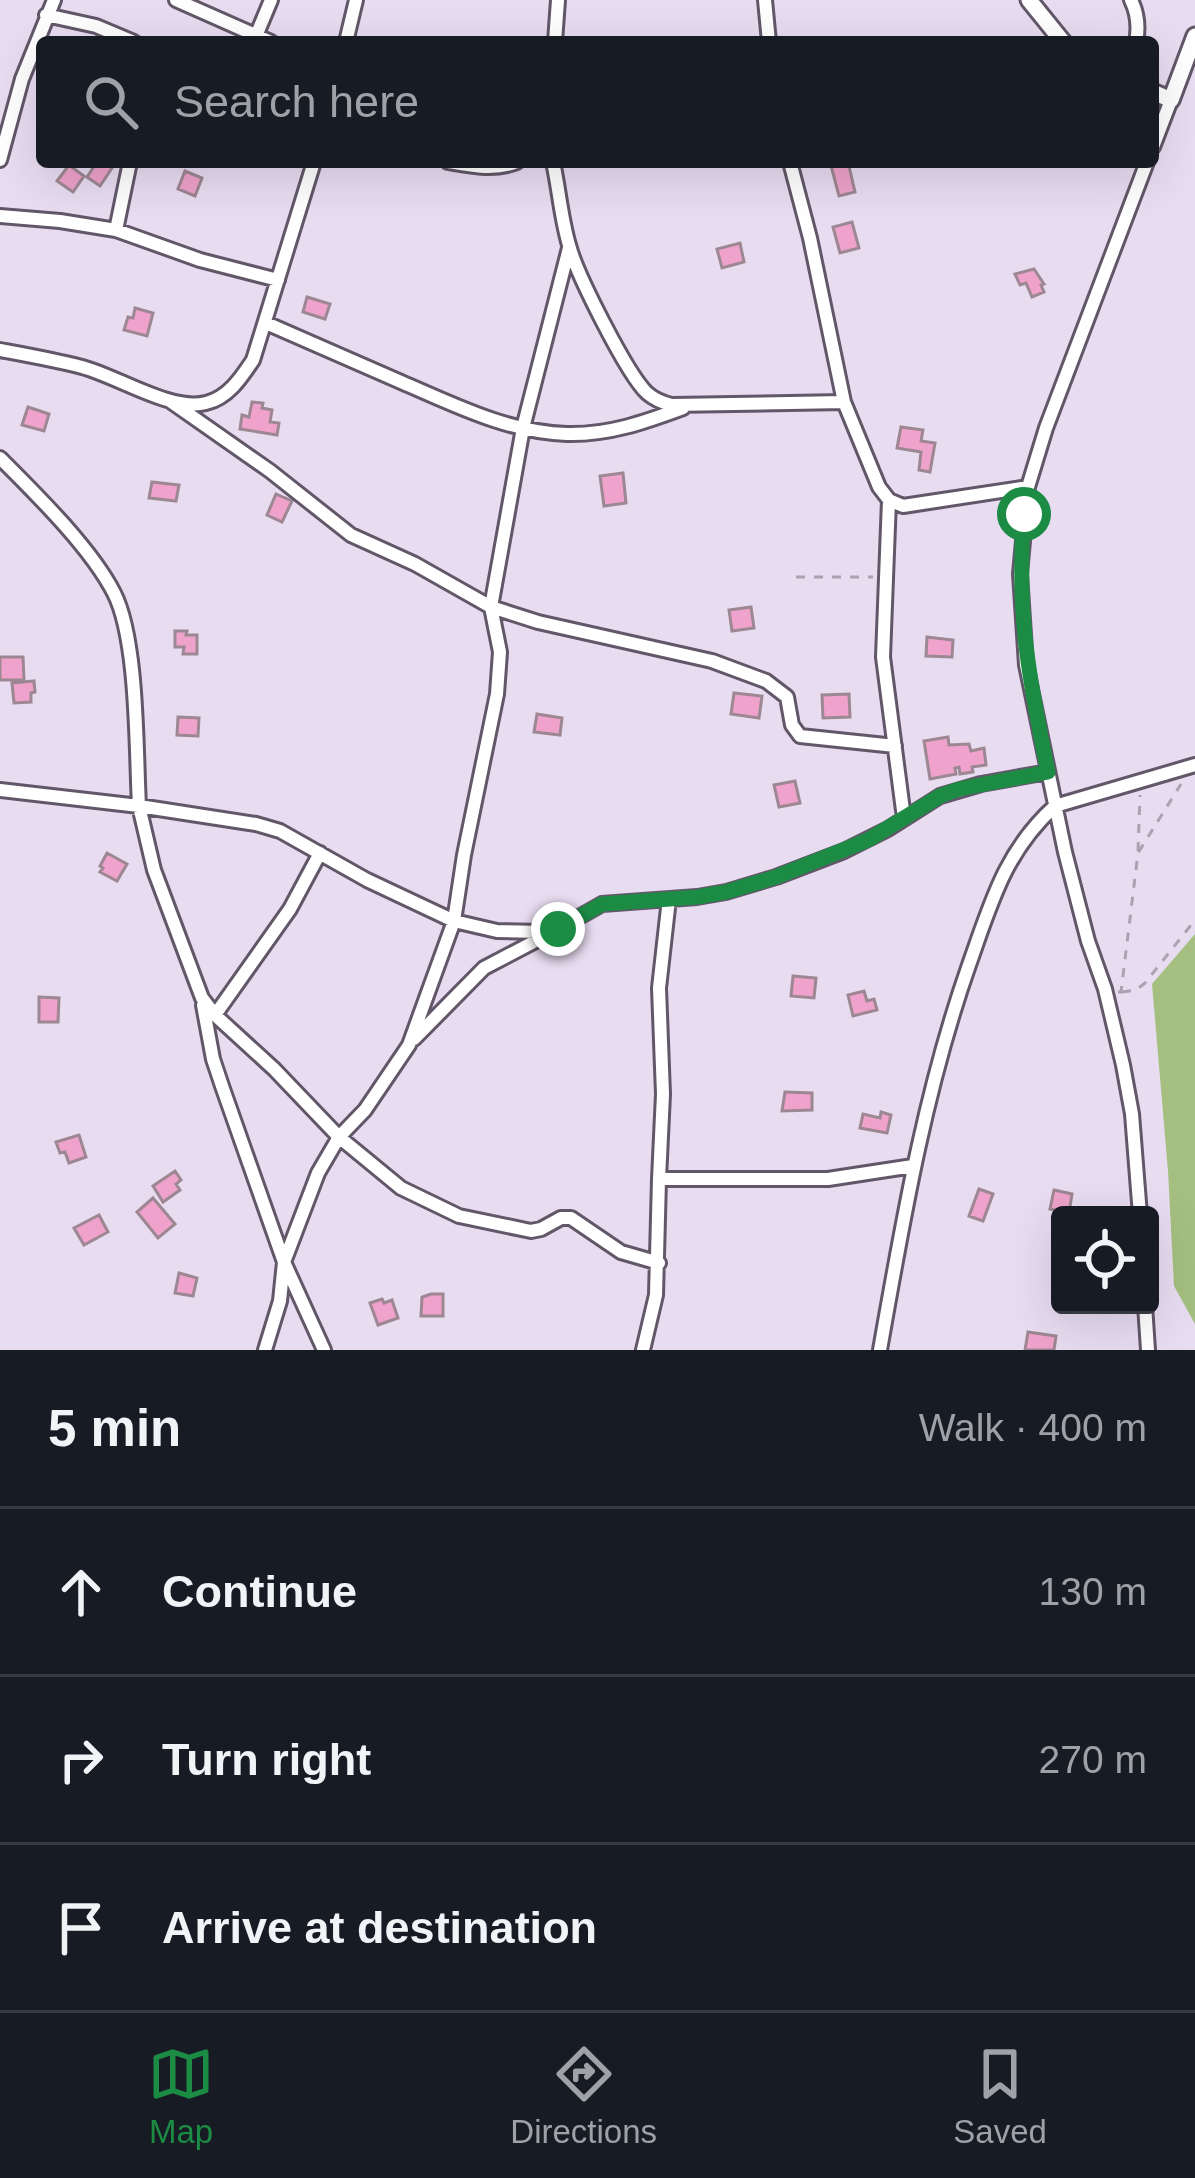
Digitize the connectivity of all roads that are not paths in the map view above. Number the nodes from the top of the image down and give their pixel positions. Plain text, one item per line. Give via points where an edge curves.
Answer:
1 (54, 0) edge
2 (176, 0) edge
3 (271, 0) edge
4 (356, 0) edge
5 (558, 0) edge
6 (766, 0) edge
7 (1029, 0) edge
8 (1131, 0) edge
9 (46, 14) junction
10 (38, 36) edge
11 (120, 36) edge
12 (256, 36) joint
13 (347, 36) edge
14 (555, 36) edge
15 (769, 36) edge
16 (1058, 36) edge
17 (1136, 36) edge
18 (1195, 36) edge
19 (36, 41) edge
20 (1159, 95) edge
21 (1171, 100) junction
22 (1159, 131) edge
23 (0, 160) edge
24 (129, 168) edge
25 (312, 168) edge
26 (554, 168) edge
27 (792, 168) edge
28 (1145, 168) edge
29 (0, 216) edge
30 (116, 230) junction
31 (569, 248) junction
32 (278, 280) junction
33 (266, 323) junction
34 (0, 350) edge
35 (170, 400) junction
36 (844, 402) junction
37 (693, 405) junction
38 (523, 428) junction
39 (0, 458) edge
40 (1028, 487) junction
41 (889, 500) junction
42 (491, 607) junction
43 (895, 746) junction
44 (1192, 766) edge
45 (1048, 772) junction
46 (0, 790) edge
47 (139, 806) junction
48 (1055, 806) junction
49 (904, 818) junction
50 (320, 853) junction
51 (669, 899) junction
52 (454, 921) junction
53 (558, 929) junction
54 (202, 998) junction
55 (214, 1015) junction
56 (409, 1045) junction
57 (338, 1137) junction
58 (913, 1166) junction
59 (659, 1179) junction
60 (1139, 1206) edge
61 (284, 1262) junction
62 (658, 1263) junction
63 (1146, 1314) edge
64 (265, 1350) edge
65 (324, 1350) edge
66 (643, 1350) edge
67 (880, 1350) edge
68 (1148, 1350) edge

1 - 9 street
2 - 12 street
3 - 12 street
4 - 13 street
5 - 14 street
6 - 15 street
7 - 16 street
8 - 17 street
9 - 10 street
9 - 11 street
18 - 21 street
19 - 23 street
20 - 21 street
21 - 22 street
24 - 30 street
25 - 32 street
26 - 31 street
27 - 36 street
28 - 40 street
29 - 30 street
30 - 32 street
31 - 37 street via 649,396
31 - 38 street
32 - 33 street
33 - 35 street via 253,360 225,395 204,404
33 - 38 street
34 - 35 street via 86,368
35 - 42 street via 351,535
36 - 37 street
36 - 41 street
37 - 38 street via 598,433
38 - 42 street
39 - 47 street via 114,592 130,661
40 - 41 street via 915,505
40 - 45 street via 1023,637
41 - 43 street via 883,658
42 - 43 street via 754,675 787,697 800,736
42 - 52 street via 497,694
43 - 49 street
44 - 48 street
45 - 48 street
45 - 49 street via 959,789
46 - 47 street
47 - 50 street via 268,827
47 - 54 street
48 - 58 street via 1001,875 952,1014
48 - 60 street via 1132,1114
49 - 51 street via 776,877
50 - 52 street
50 - 55 street
51 - 53 street via 602,904
51 - 59 street via 659,988
52 - 53 street via 497,931
52 - 56 street
53 - 56 street via 484,968
54 - 55 street
54 - 61 street via 213,1059
55 - 57 street
56 - 57 street
57 - 61 street
57 - 62 street via 401,1188 459,1216 531,1232 571,1218 621,1252
58 - 59 street via 827,1178
58 - 67 street
59 - 62 street
61 - 64 street
61 - 65 street
62 - 66 street
63 - 68 street

